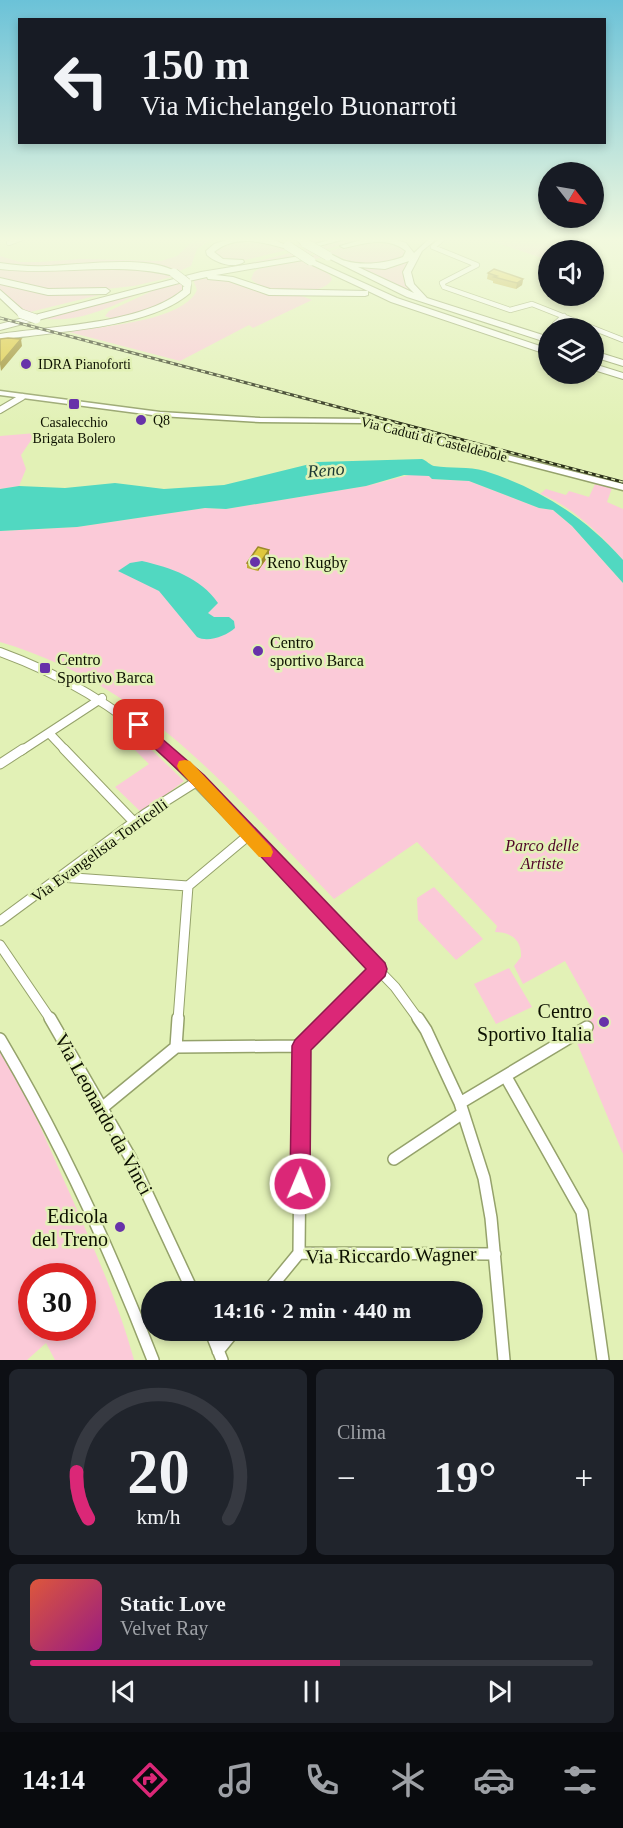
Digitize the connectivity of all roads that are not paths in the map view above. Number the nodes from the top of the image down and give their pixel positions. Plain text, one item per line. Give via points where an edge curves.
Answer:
1 (8, 300) edge
2 (93, 300) edge
3 (97, 300) edge
4 (128, 300) edge
5 (177, 300) edge
6 (387, 300) edge
7 (402, 300) edge
8 (406, 300) edge
9 (428, 300) edge
10 (433, 300) edge
11 (483, 300) edge
12 (420, 310) junction
13 (564, 316) junction
14 (476, 317) junction
15 (562, 318) edge
16 (569, 318) edge
17 (0, 326) edge
18 (604, 332) edge
19 (0, 337) edge
20 (623, 340) edge
21 (538, 342) edge
22 (538, 343) edge
23 (538, 343) edge
24 (604, 363) edge
25 (623, 369) edge
26 (0, 393) edge
27 (22, 397) junction
28 (0, 410) edge
29 (623, 487) edge
30 (0, 652) edge
31 (102, 698) junction
32 (49, 733) junction
33 (0, 764) edge
34 (199, 780) junction
35 (134, 822) junction
36 (249, 835) junction
37 (60, 877) junction
38 (188, 886) junction
39 (0, 921) edge
40 (0, 945) edge
41 (378, 969) junction
42 (587, 1027) dead end
43 (0, 1039) edge
44 (302, 1046) junction
45 (176, 1047) junction
46 (506, 1077) junction
47 (103, 1107) junction
48 (462, 1108) junction
49 (394, 1160) dead end
50 (299, 1253) junction
51 (495, 1254) junction
52 (188, 1281) edge
53 (276, 1281) edge
54 (214, 1341) edge
55 (229, 1341) edge
56 (220, 1356) edge
57 (153, 1360) edge
58 (504, 1360) edge
59 (603, 1360) edge

1 - 4 highway, bridge via 22,314 63,321 91,316
2 - 17 highway
3 - 17 highway
5 - 19 highway via 152,312
6 - 12 highway
7 - 12 highway
8 - 22 highway
9 - 14 highway
10 - 14 highway
11 - 13 street via 510,310 532,304
12 - 23 highway
13 - 15 street
13 - 16 street
14 - 21 highway
18 - 20 street
24 - 25 highway
26 - 27 main road, Via Caduti di Casteldebole
27 - 28 street
27 - 29 main road, Via Caduti di Casteldebole via 135,411 260,420 364,421
30 - 31 street via 45,668
31 - 32 street
31 - 34 street via 139,725
32 - 33 street
32 - 35 street
34 - 35 street, Via Evangelista Torricelli
34 - 36 street
35 - 37 street, Via Evangelista Torricelli
36 - 38 street
36 - 41 street
37 - 38 street
37 - 39 street, Via Evangelista Torricelli
38 - 45 street
40 - 47 street, Via Leonardo da Vinci via 46,1010
41 - 44 street
41 - 48 street via 426,1030
42 - 46 street
43 - 57 street via 81,1190
44 - 45 street
44 - 50 street
45 - 47 street
46 - 48 street
46 - 59 street via 582,1212
47 - 52 street, Via Leonardo da Vinci
48 - 49 street
48 - 51 street via 484,1178
50 - 51 street, Via Riccardo Wagner
50 - 53 street, Via Riccardo Wagner
51 - 58 street
54 - 56 street
55 - 56 street

